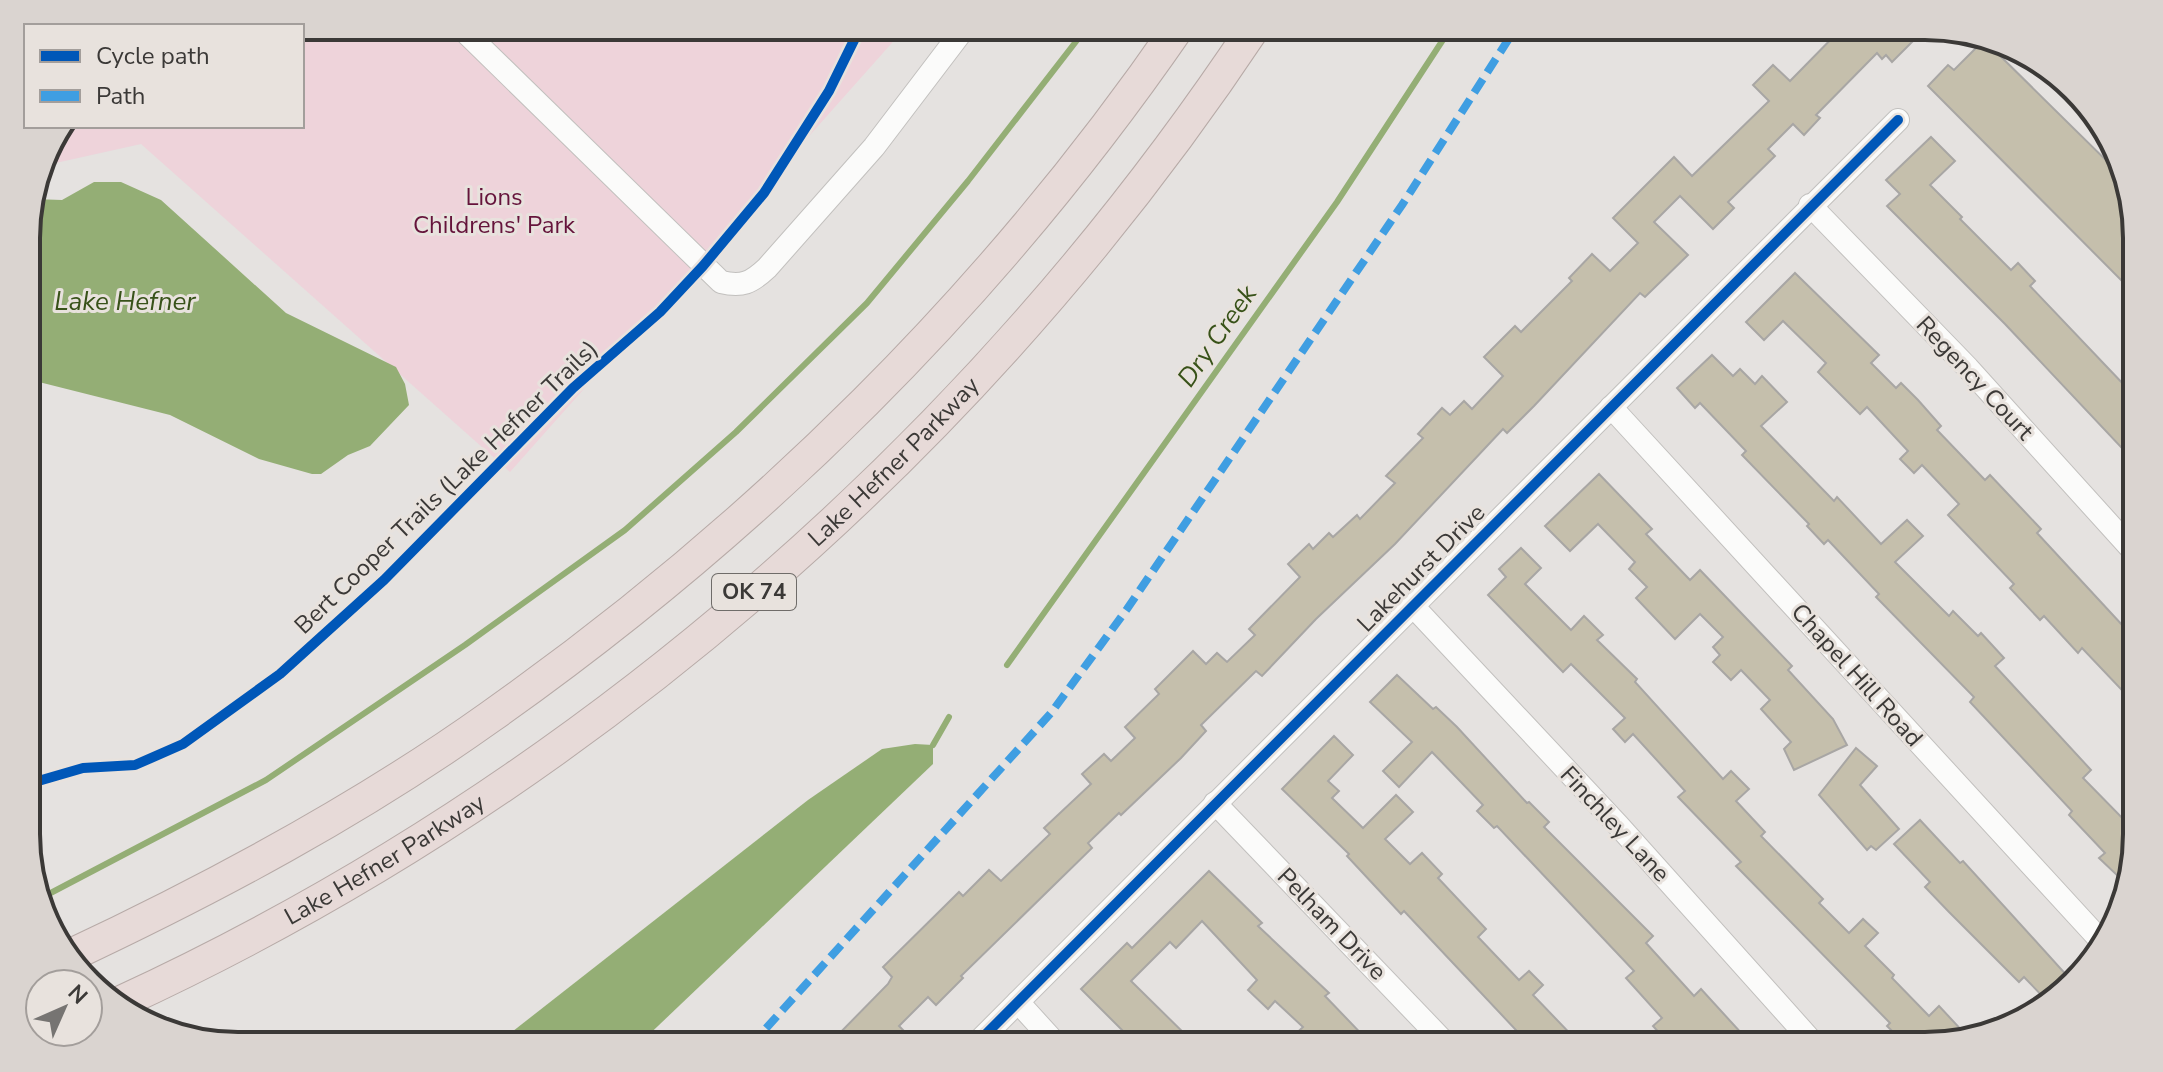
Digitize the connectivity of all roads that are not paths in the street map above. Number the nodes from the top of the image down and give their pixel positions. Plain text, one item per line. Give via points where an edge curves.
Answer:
1 (473, 40) edge
2 (955, 40) edge
3 (1169, 40) edge
4 (1245, 40) edge
5 (1898, 120) dead end
6 (1810, 205) junction
7 (1611, 407) junction
8 (2123, 540) edge
9 (1412, 605) junction
10 (1215, 803) junction
11 (2095, 935) edge
12 (79, 951) edge
13 (128, 999) edge
14 (1018, 1002) junction
15 (988, 1032) edge
16 (1045, 1032) edge
17 (1435, 1032) edge
18 (1803, 1032) edge

1 - 2 street via 721,282 739,286 767,268 874,147
3 - 12 highway, OK 74 via 1030,223 919,348 784,482 654,594 488,718 397,778 246,868
4 - 13 highway, Lake Hefner Parkway / OK 74 via 1163,158 1059,287 951,406 761,587 634,690 456,816 320,898
5 - 6 street, Lakehurst Drive
6 - 7 street, Lakehurst Drive
6 - 8 street, Regency Court via 1968,368
7 - 9 street, Lakehurst Drive
7 - 11 street, Chapel Hill Road
9 - 10 street, Lakehurst Drive
9 - 18 street, Finchley Lane
10 - 14 street, Lakehurst Drive
10 - 17 street, Pelham Drive
14 - 15 street, Lakehurst Drive
14 - 16 street

